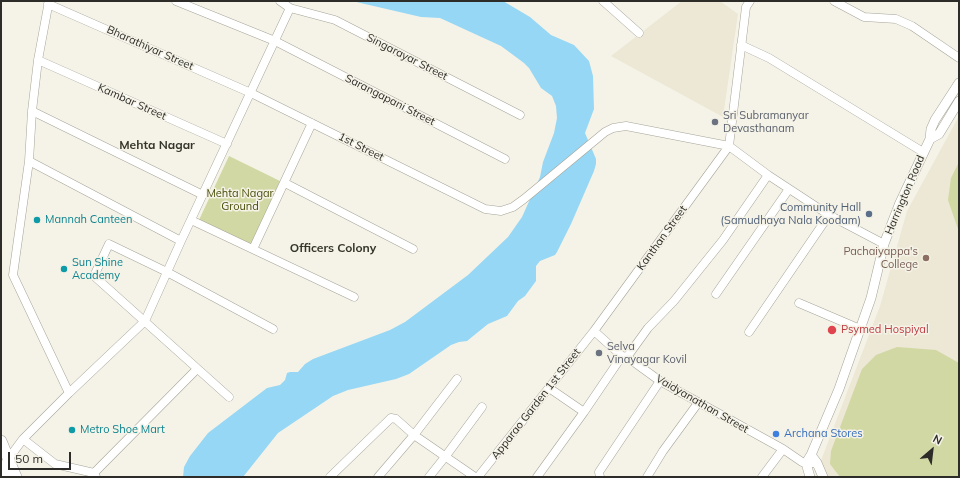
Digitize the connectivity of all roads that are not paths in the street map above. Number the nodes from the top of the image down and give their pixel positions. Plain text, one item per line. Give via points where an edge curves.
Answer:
1 (176, 1) edge
2 (280, 1) edge
3 (603, 1) edge
4 (750, 1) edge
5 (834, 1) edge
6 (49, 2) edge
7 (290, 8) junction
8 (639, 33) dead end
9 (275, 41) junction
10 (741, 45) junction
11 (959, 58) edge
12 (38, 60) junction
13 (959, 83) edge
14 (251, 93) junction
15 (959, 101) edge
16 (32, 111) junction
17 (520, 115) dead end
18 (312, 123) junction
19 (930, 139) junction
20 (227, 144) junction
21 (729, 146) junction
22 (923, 152) junction
23 (506, 159) dead end
24 (29, 161) junction
25 (768, 175) junction
26 (284, 183) junction
27 (789, 189) junction
28 (203, 195) junction
29 (829, 215) junction
30 (191, 220) junction
31 (181, 241) junction
32 (884, 244) junction
33 (253, 249) junction
34 (413, 249) dead end
35 (167, 272) junction
36 (716, 294) dead end
37 (354, 297) dead end
38 (799, 303) dead end
39 (145, 321) junction
40 (273, 329) dead end
41 (860, 329) junction
42 (594, 331) junction
43 (749, 332) dead end
44 (625, 356) junction
45 (197, 369) junction
46 (457, 379) dead end
47 (660, 381) junction
48 (549, 388) junction
49 (69, 393) junction
50 (229, 397) dead end
51 (698, 403) junction
52 (482, 407) dead end
53 (584, 412) junction
54 (414, 435) junction
55 (23, 439) junction
56 (1, 441) edge
57 (783, 449) junction
58 (445, 457) junction
59 (811, 460) junction
60 (4, 467) edge
61 (95, 475) edge
62 (600, 475) edge
63 (16, 477) edge
64 (330, 477) edge
65 (378, 477) edge
66 (429, 477) edge
67 (474, 477) edge
68 (478, 477) edge
69 (537, 477) edge
70 (647, 477) edge
71 (762, 477) edge
72 (810, 477) edge
73 (823, 477) edge

1 - 9 street, Sarangapani Street
2 - 7 street
3 - 8 street
4 - 10 street via 746,7
5 - 11 street via 864,17 896,19 912,26
6 - 12 street
6 - 14 street, Bharathiyar Street
7 - 9 street
7 - 17 street, Singarayar Street via 335,20
9 - 14 street
9 - 23 street, Sarangapani Street
10 - 21 street
10 - 22 street via 770,58
12 - 16 street
12 - 20 street, Kambar Street
13 - 19 street via 935,120
14 - 18 street, 1st Street
14 - 20 street
15 - 19 street, Harrington Road via 938,134
16 - 24 street
16 - 28 street
18 - 21 street, 1st Street via 474,204 497,211 513,207 602,134 620,126
18 - 26 street
19 - 22 street, Harrington Road
20 - 28 street
21 - 25 street
21 - 42 street, Kanthan Street
22 - 32 street, Harrington Road
24 - 31 street
24 - 49 street via 13,275
25 - 27 street
25 - 44 street via 723,240 674,302
26 - 33 street
26 - 34 street
27 - 29 street
27 - 36 street
28 - 30 street
29 - 32 street
29 - 43 street
30 - 31 street
30 - 33 street
31 - 35 street
32 - 41 street, Harrington Road via 871,298
33 - 37 street
35 - 39 street
35 - 39 street via 109,244 94,276
35 - 40 street
38 - 41 street
39 - 45 street
39 - 49 street
41 - 59 street, Harrington Road
42 - 44 street, Vaidyanathan Street
42 - 48 street, Apparao Garden 1st Street
44 - 47 street, Vaidyanathan Street
44 - 53 street
45 - 50 street
45 - 61 street
46 - 54 street
47 - 51 street, Vaidyanathan Street
47 - 62 street
48 - 53 street
48 - 68 street, Apparao Garden 1st Street
49 - 55 street
51 - 57 street, Vaidyanathan Street
51 - 70 street
52 - 58 street
53 - 69 street
54 - 58 street
54 - 64 street via 396,419 391,418
54 - 65 street
55 - 60 street
55 - 61 street via 55,464
56 - 60 main road
57 - 59 street, Vaidyanathan Street via 802,462
57 - 71 street
58 - 66 street
58 - 67 street
59 - 72 street
59 - 73 street
60 - 63 main road

